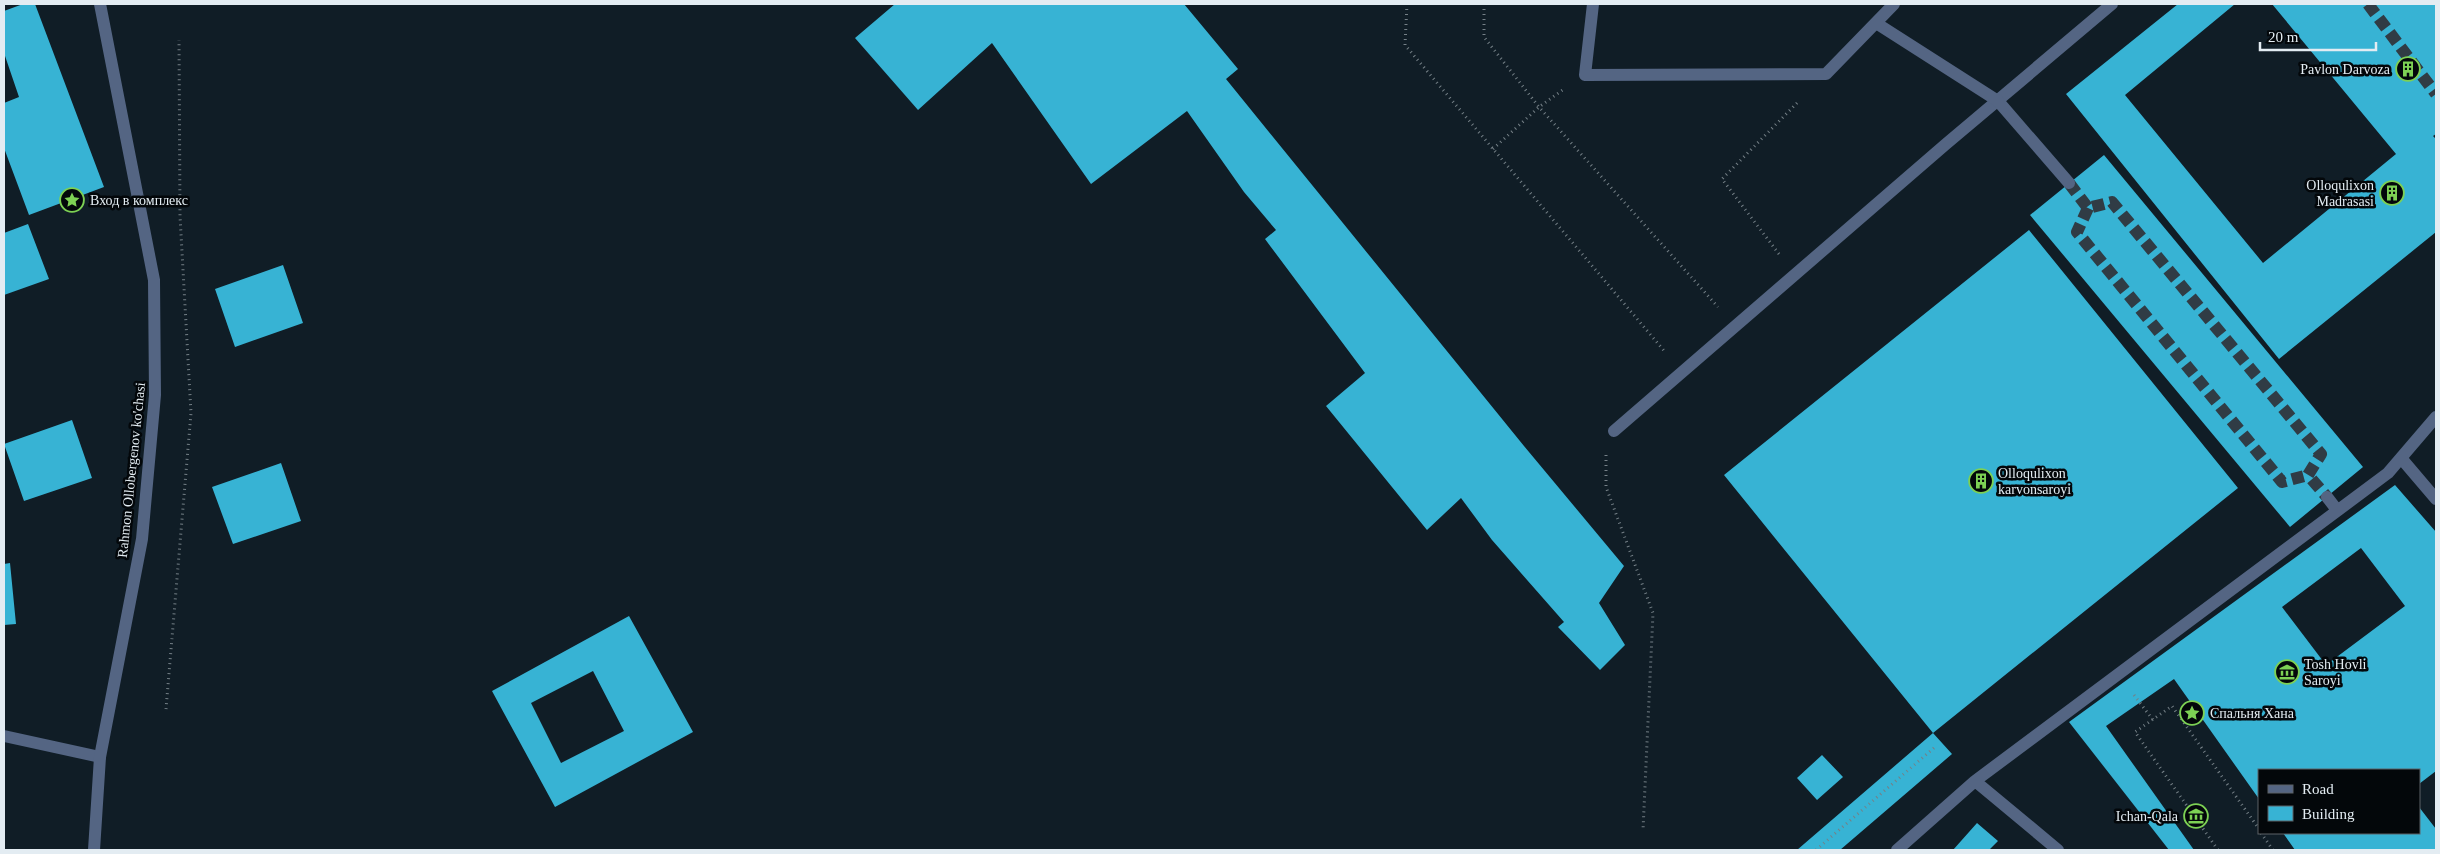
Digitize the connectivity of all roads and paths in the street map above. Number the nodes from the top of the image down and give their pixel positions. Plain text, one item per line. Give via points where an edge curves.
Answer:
1 (100, 4) edge
2 (1407, 4) edge
3 (1484, 4) edge
4 (1593, 4) edge
5 (1894, 4) edge
6 (2112, 4) edge
7 (1876, 23) junction
8 (1826, 74) junction
9 (1585, 75) junction
10 (1998, 100) junction
11 (1540, 107) junction
12 (1493, 149) junction
13 (2069, 183) tunnel mouth
14 (1795, 275) junction
15 (1735, 326) junction
16 (1682, 372) junction
17 (2436, 417) edge
18 (1614, 432) dead end
19 (1606, 450) dead end
20 (2401, 458) junction
21 (2327, 498) tunnel mouth
22 (2436, 499) edge
23 (2337, 510) junction
24 (4, 736) edge
25 (1935, 747) dead end
26 (100, 757) junction
27 (1975, 781) junction
28 (2258, 828) edge
29 (1643, 830) dead end
30 (2262, 834) edge
31 (94, 850) edge
32 (1816, 850) edge
33 (1897, 850) edge
34 (2058, 850) edge
35 (2218, 850) edge
36 (2274, 850) edge

1 - 26 street, Rahmon Ollobergenov ko'chasi via 154,280 155,395 142,540
2 - 12 path via 1405,45
3 - 11 path via 1484,37
4 - 9 street
5 - 7 street
6 - 10 street
7 - 8 street
7 - 10 street
8 - 9 street
8 - 14 path via 1722,179
9 - 11 path
10 - 13 street
10 - 14 street
11 - 12 path
11 - 15 path
12 - 16 path
14 - 15 street
15 - 16 street
16 - 18 street
17 - 20 street
19 - 29 path via 1606,487 1653,613
20 - 22 street
20 - 23 street via 2388,473
21 - 23 street
23 - 27 street
24 - 26 street
25 - 32 path
26 - 31 street, Rahmon Ollobergenov ko'chasi
27 - 33 street
27 - 34 street
28 - 35 path via 2172,706 2135,732
30 - 36 path

